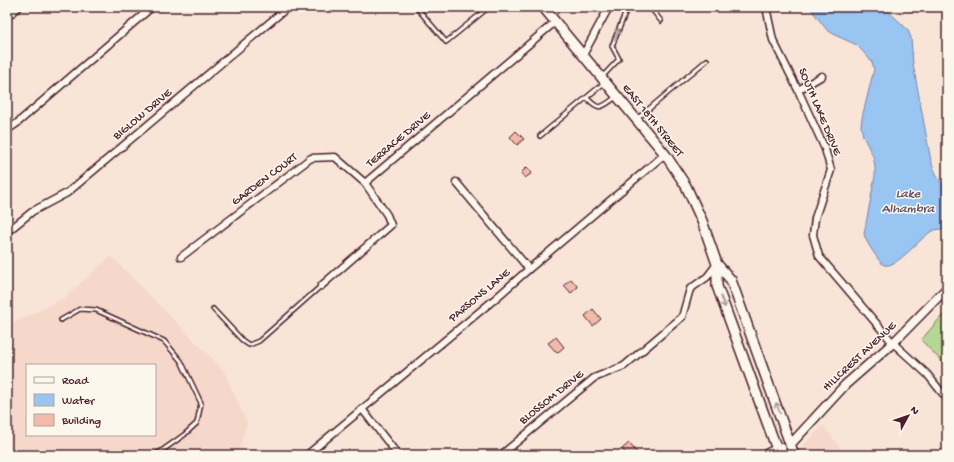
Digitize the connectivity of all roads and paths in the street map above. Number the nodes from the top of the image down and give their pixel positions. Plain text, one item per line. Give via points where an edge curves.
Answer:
1 (19, 7) edge
2 (152, 7) edge
3 (288, 7) edge
4 (418, 7) edge
5 (488, 7) edge
6 (543, 7) edge
7 (609, 7) edge
8 (624, 7) edge
9 (650, 7) edge
10 (766, 7) edge
11 (7, 17) edge
12 (661, 21) dead end
13 (555, 22) junction
14 (583, 55) junction
15 (707, 60) dead end
16 (822, 76) dead end
17 (604, 80) junction
18 (798, 90) junction
19 (617, 96) junction
20 (587, 98) junction
21 (636, 119) junction
22 (7, 130) edge
23 (540, 136) dead end
24 (665, 154) junction
25 (456, 182) dead end
26 (365, 183) junction
27 (7, 232) edge
28 (181, 257) dead end
29 (718, 264) junction
30 (528, 269) junction
31 (321, 286) joint
32 (947, 288) edge
33 (213, 309) dead end
34 (61, 320) dead end
35 (893, 343) junction
36 (947, 399) edge
37 (362, 409) junction
38 (790, 445) junction
39 (780, 453) edge
40 (308, 454) edge
41 (154, 455) edge
42 (398, 455) edge
43 (501, 455) edge
44 (766, 455) edge
45 (794, 455) edge

1 - 11 street
2 - 22 street
3 - 27 street, BIGLOW DRIVE via 67,193 33,211
4 - 5 lane via 446,42
6 - 13 main road, EAST 18TH STREET
7 - 14 street
17 -> 8 lane via 619,59 612,46 627,9
9 - 12 lane
10 - 18 street, SOUTH LAKE DRIVE via 773,40
13 - 14 main road, EAST 18TH STREET
13 - 26 street, TERRACE DRIVE
14 - 17 main road, EAST 18TH STREET
15 - 21 lane
16 - 18 street
17 - 19 main road, EAST 18TH STREET
17 - 20 lane
18 - 35 street, SOUTH LAKE DRIVE via 825,149 831,170 815,218 813,235 819,256
19 - 20 lane via 604,106 598,107
19 - 21 main road, EAST 18TH STREET
20 - 23 lane
21 - 24 main road, EAST 18TH STREET
24 - 29 main road, EAST 18TH STREET via 686,186
24 - 30 street, PARSONS LANE
25 - 30 street
26 - 28 street, GARDEN COURT via 335,157 311,158
26 - 31 street, TERRACE DRIVE via 391,225
38 -> 29 main road, EAST 18TH STREET via 731,280
29 -> 39 main road, EAST 18TH STREET via 717,286
29 - 43 street, BLOSSOM DRIVE via 707,277 690,289 682,317 624,366 594,378
30 - 37 street, PARSONS LANE
31 - 33 lane via 259,341 249,345
32 - 35 street, HILLCREST AVENUE
34 - 41 lane via 80,309 96,310 164,341 181,361 200,403 197,422 184,435
35 - 36 street, SOUTH LAKE DRIVE via 927,374
35 - 38 street, HILLCREST AVENUE via 845,385
37 - 40 street, PARSONS LANE
37 - 42 street
38 - 39 main road, HILLCREST AVENUE
38 - 45 main road, EAST 18TH STREET
39 - 44 main road, HILLCREST AVENUE

